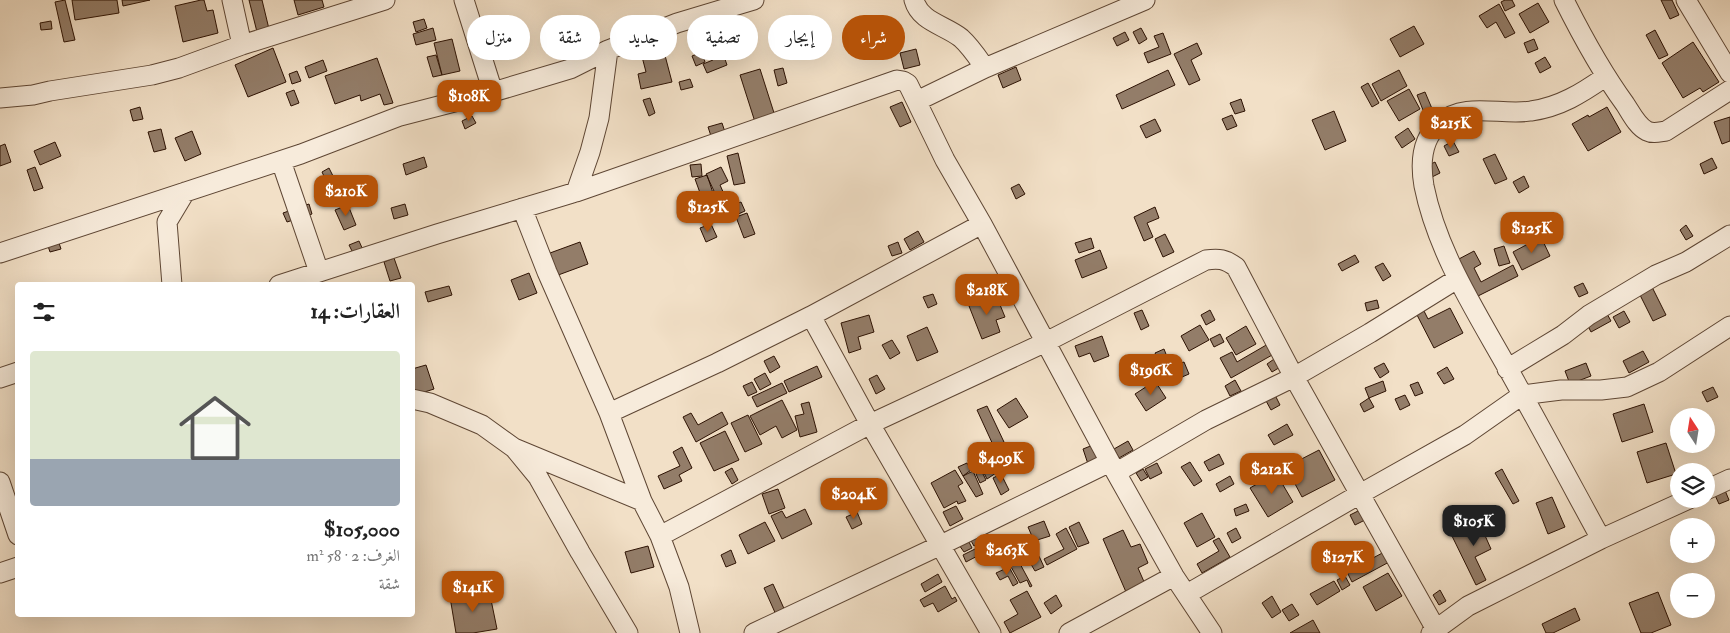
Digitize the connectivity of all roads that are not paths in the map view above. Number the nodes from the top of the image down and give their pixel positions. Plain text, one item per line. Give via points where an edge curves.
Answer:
1 (232, 0) edge
2 (385, 0) edge
3 (464, 0) edge
4 (754, 0) edge
5 (914, 0) edge
6 (1145, 0) edge
7 (1564, 0) edge
8 (1686, 0) edge
9 (242, 44) junction
10 (608, 50) junction
11 (986, 68) junction
12 (1730, 73) edge
13 (1606, 77) junction
14 (1730, 90) edge
15 (493, 92) junction
16 (1, 96) edge
17 (917, 101) junction
18 (281, 161) junction
19 (185, 192) junction
20 (576, 192) junction
21 (522, 208) junction
22 (982, 224) junction
23 (1730, 235) edge
24 (0, 253) edge
25 (319, 272) junction
26 (1457, 279) junction
27 (172, 282) edge
28 (288, 282) edge
29 (811, 316) junction
30 (1730, 326) edge
31 (1046, 342) junction
32 (1507, 369) junction
33 (15, 373) edge
34 (1294, 377) junction
35 (0, 378) edge
36 (1522, 396) junction
37 (415, 400) edge
38 (609, 413) junction
39 (870, 424) junction
40 (514, 448) junction
41 (1114, 467) junction
42 (1730, 479) edge
43 (0, 482) edge
44 (1715, 486) edge
45 (1360, 494) junction
46 (642, 501) junction
47 (1670, 508) edge
48 (15, 525) edge
49 (660, 536) junction
50 (1602, 539) junction
51 (940, 545) junction
52 (15, 568) edge
53 (0, 573) edge
54 (1174, 576) junction
55 (1187, 594) junction
56 (1435, 632) edge
57 (628, 633) edge
58 (690, 633) edge
59 (754, 633) edge
60 (991, 633) edge
61 (1069, 633) edge
62 (1212, 633) edge

1 - 9 street
2 - 9 street
3 - 15 street
4 - 10 street
5 - 11 street via 924,17 959,37
6 - 11 street
7 - 13 street
8 - 12 street
9 - 16 street via 152,76 33,95
10 - 15 street via 570,69
10 - 20 street via 599,118
11 - 17 street
13 - 14 street via 1637,122 1654,133 1666,131
13 - 26 street via 1556,106 1529,112 1464,111 1448,117 1429,135 1423,148 1424,184 1429,208
15 - 18 street via 400,116
17 - 20 street via 908,84 897,80
17 - 22 street via 945,160
18 - 19 street
18 - 25 street
19 - 24 street
19 - 27 street via 167,222
20 - 21 street
21 - 25 street
21 - 38 street
22 - 29 street
22 - 31 street
23 - 32 street via 1589,315
25 - 28 street
26 - 32 street
26 - 34 street
29 - 38 street
29 - 39 street
30 - 36 street via 1659,372 1627,386
31 - 34 street via 1206,260 1218,258 1236,267
31 - 39 street
31 - 41 street
32 - 36 street
33 - 35 street
34 - 41 street
34 - 45 street
36 - 45 street via 1465,435
36 - 50 street
37 - 40 street via 482,425
38 - 46 street
39 - 49 street
39 - 51 street
40 - 46 street
40 - 57 street via 538,477
41 - 51 street via 1028,501
41 - 54 street
42 - 44 street
43 - 48 street
45 - 55 street
45 - 56 street
46 - 49 street
47 - 50 street
49 - 58 street via 679,587
50 - 56 street via 1468,606
51 - 59 street
51 - 60 street
52 - 53 street
54 - 55 street
54 - 61 street
55 - 62 street

